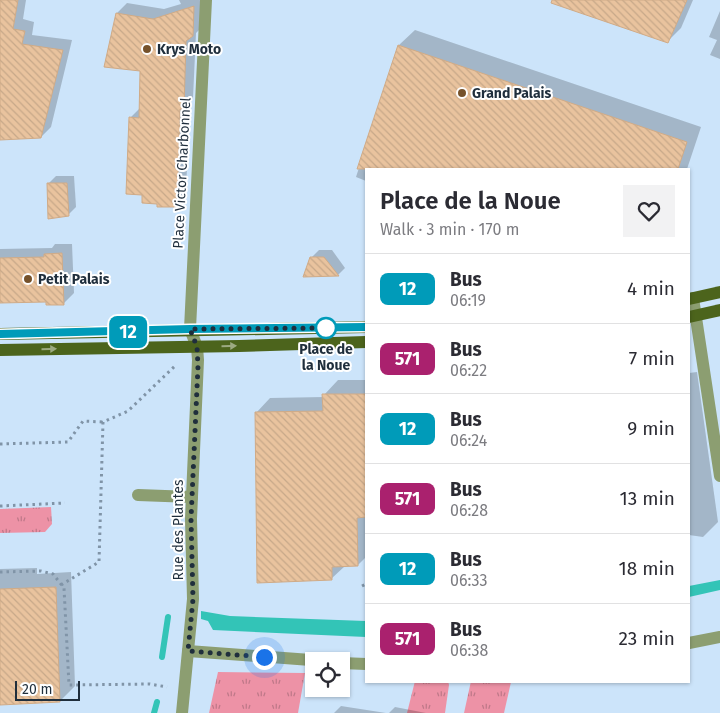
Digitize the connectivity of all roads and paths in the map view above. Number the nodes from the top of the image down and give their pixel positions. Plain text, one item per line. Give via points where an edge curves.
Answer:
1 (206, 0) edge
2 (720, 292) edge
3 (691, 298) edge
4 (720, 310) edge
5 (692, 316) edge
6 (365, 327) edge
7 (190, 329) junction
8 (0, 334) edge
9 (365, 342) edge
10 (197, 347) junction
11 (0, 350) edge
12 (175, 366) dead end
13 (103, 422) junction
14 (716, 428) edge
15 (0, 444) edge
16 (720, 472) edge
17 (720, 476) edge
18 (138, 495) dead end
19 (192, 497) junction
20 (65, 503) dead end
21 (0, 506) edge
22 (0, 572) edge
23 (61, 584) junction
24 (720, 637) edge
25 (690, 643) edge
26 (188, 651) junction
27 (305, 660) edge
28 (350, 663) edge
29 (365, 664) edge
30 (185, 691) junction
31 (182, 713) edge

1 - 7 street, Place Victor Charbonnel
2 - 3 main road
3 - 5 street
4 - 5 main road
5 - 14 street
6 - 7 main road
7 - 8 main road
7 - 10 street, Place Victor Charbonnel
10 -> 9 main road
11 -> 10 main road
10 - 19 street, Rue des Plantes
12 - 13 path via 128,411
13 - 15 path via 83,421 68,442
13 - 23 path via 99,562
14 - 16 street
16 - 17 street
18 - 19 street
19 - 26 street, Rue des Plantes via 193,599
20 - 21 path
22 - 23 path via 41,571 52,574
23 - 30 path via 64,588 69,685 150,684
24 - 25 street
26 - 27 street
26 - 30 street, Rue des Plantes
28 - 29 street
30 - 31 street, Rue des Plantes

